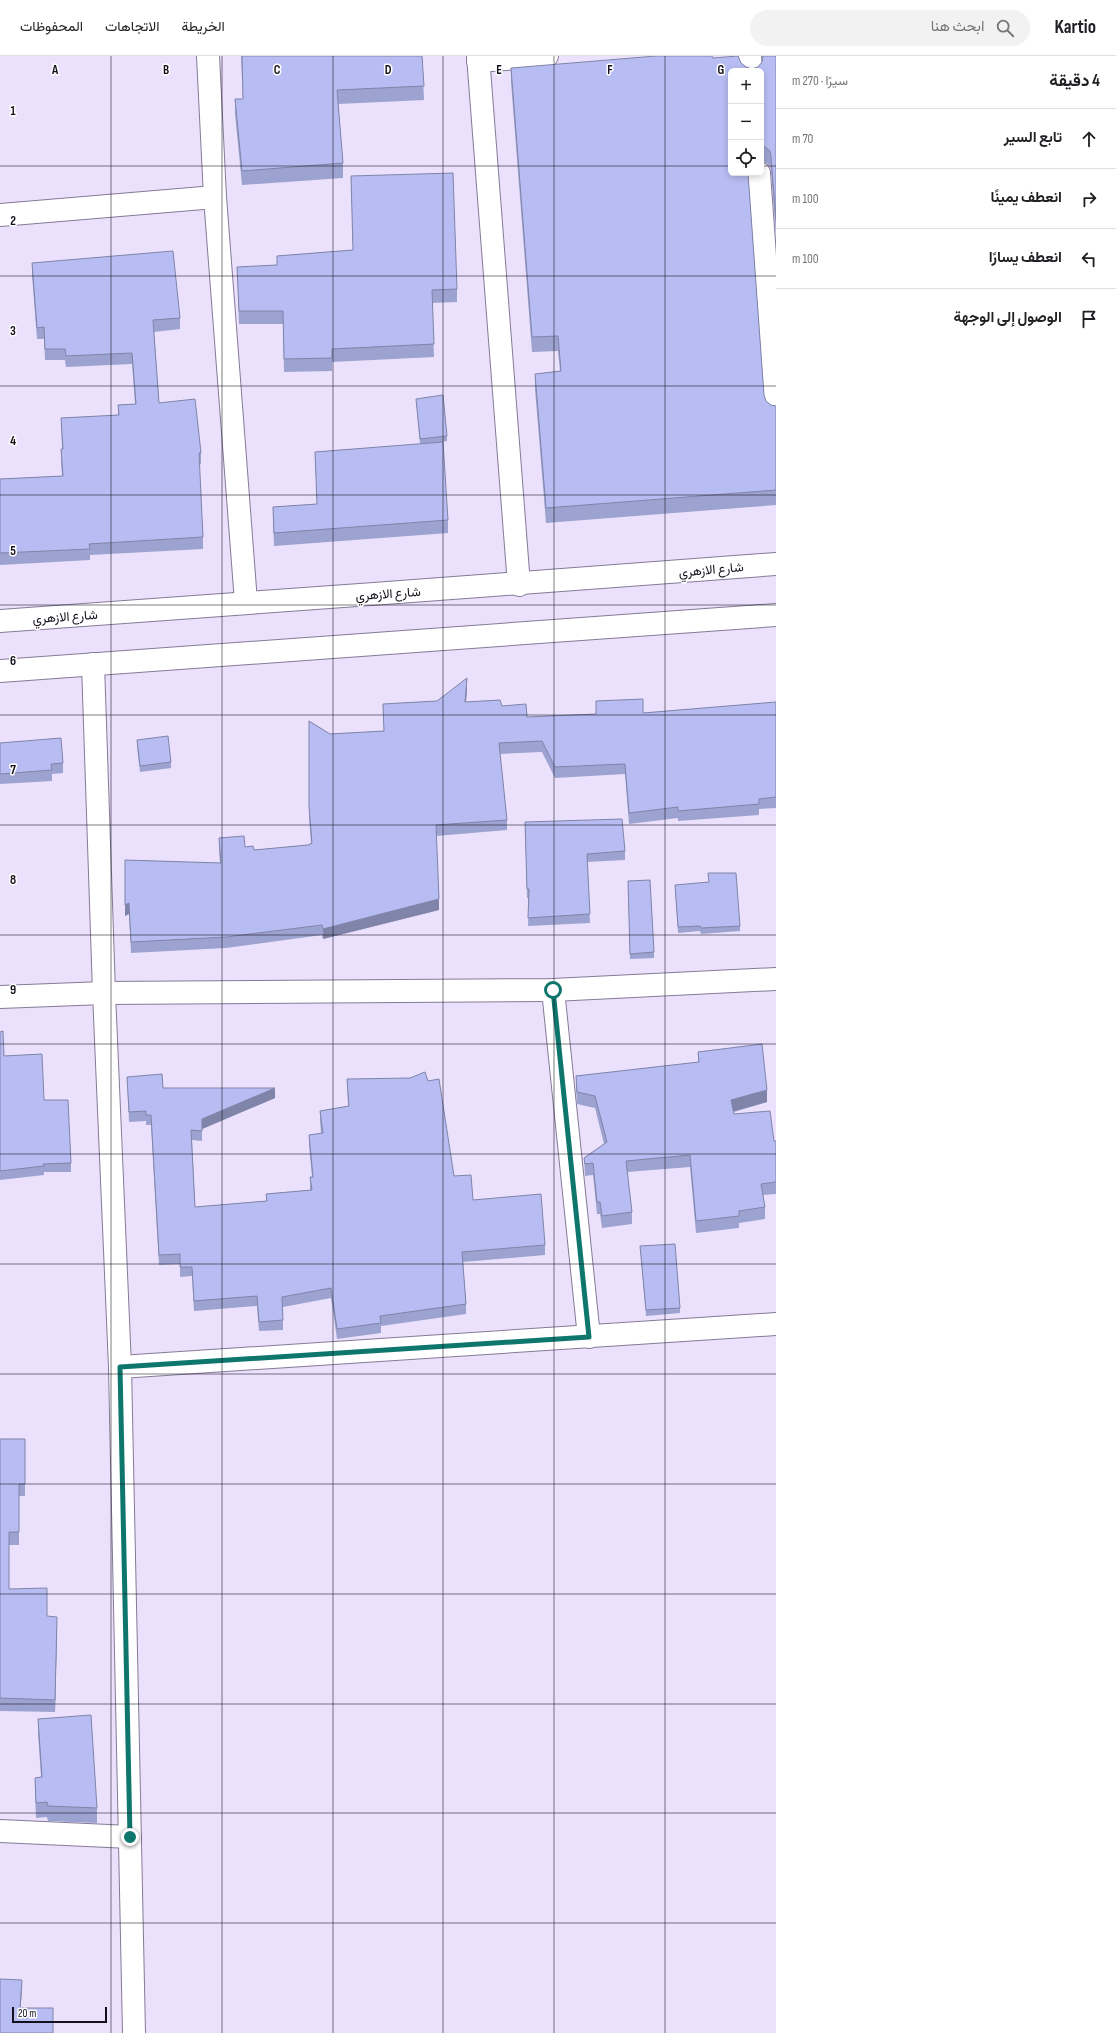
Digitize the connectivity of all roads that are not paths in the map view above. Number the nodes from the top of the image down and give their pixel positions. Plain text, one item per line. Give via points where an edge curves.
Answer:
1 (208, 56) edge
2 (547, 56) edge
3 (750, 56) edge
4 (478, 58) edge
5 (751, 68) edge
6 (759, 176) edge
7 (215, 196) junction
8 (0, 215) edge
9 (776, 408) edge
10 (776, 564) edge
11 (519, 584) junction
12 (246, 602) junction
13 (776, 615) edge
14 (0, 621) edge
15 (776, 622) edge
16 (94, 664) junction
17 (0, 671) edge
18 (776, 979) edge
19 (553, 990) junction
20 (104, 993) junction
21 (0, 996) edge
22 (776, 1324) edge
23 (589, 1337) junction
24 (120, 1367) junction
25 (0, 1831) edge
26 (130, 1837) junction
27 (134, 2033) edge

1 - 7 street
2 - 4 street
3 - 5 street
4 - 11 street
6 - 9 street
7 - 8 street
7 - 12 street
10 - 11 street, شارع الازهري
11 - 12 street, شارع الازهري
12 - 14 street, شارع الازهري
13 - 15 street
13 - 16 street
16 - 17 street
16 - 20 street
18 - 19 street
19 - 20 street
19 - 23 street
20 - 21 street
20 - 24 street
22 - 23 street
23 - 24 street
24 - 26 street
25 - 26 street
26 - 27 street

